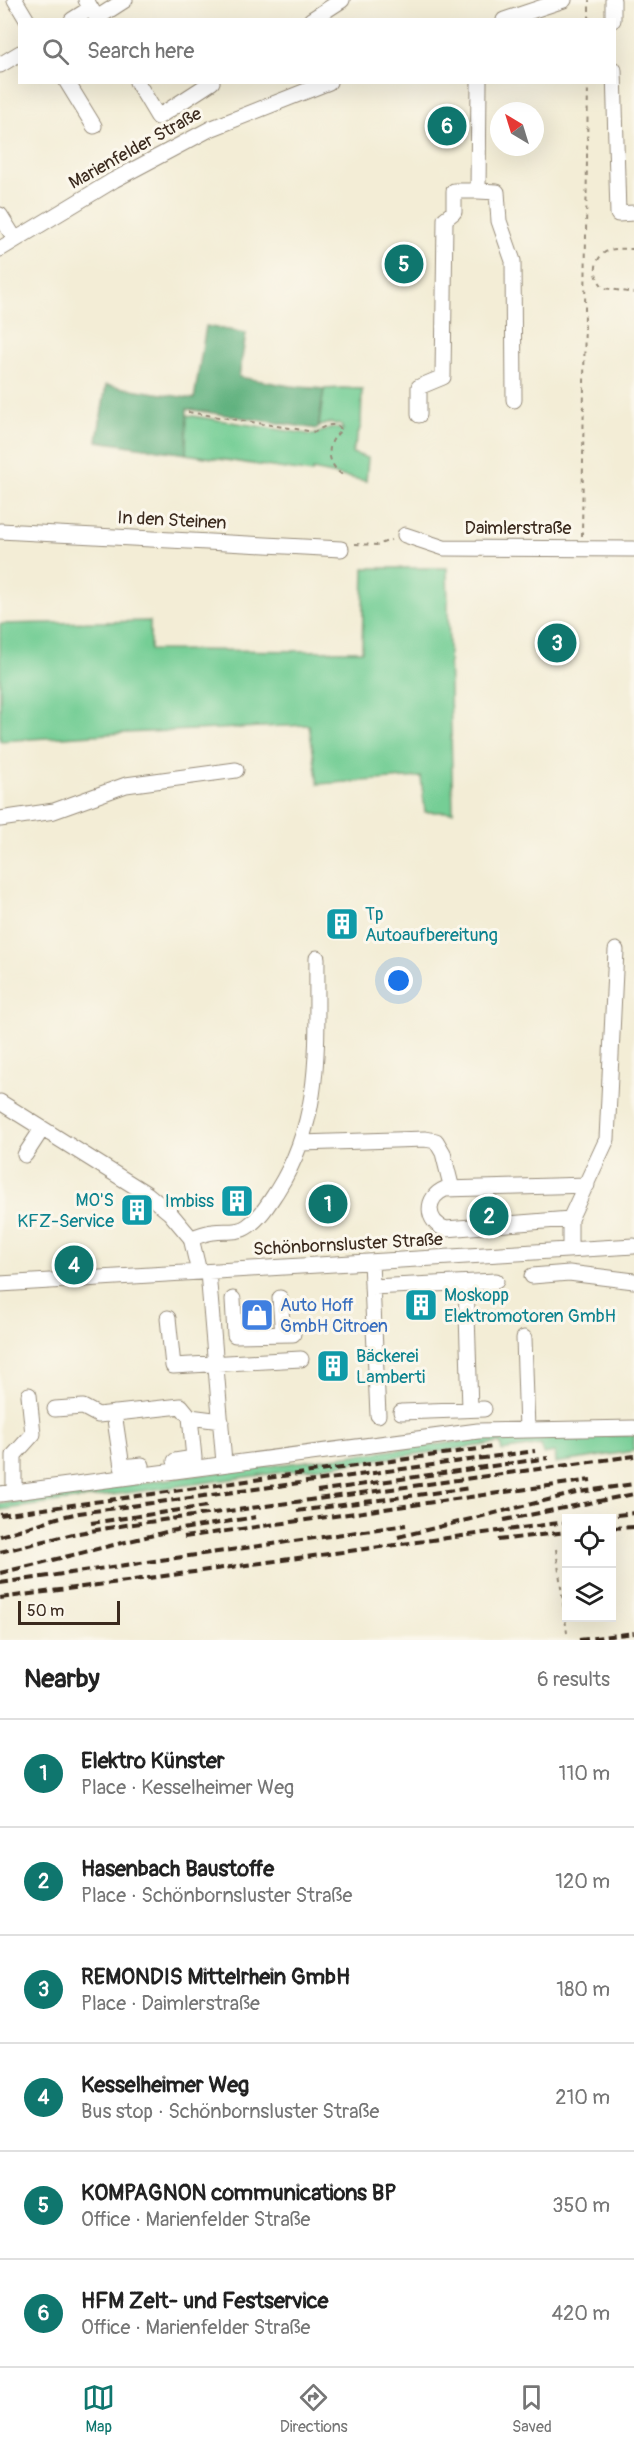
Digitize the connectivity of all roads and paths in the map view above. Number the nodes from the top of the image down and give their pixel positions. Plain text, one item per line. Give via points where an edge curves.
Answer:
1 (15, 0) edge
2 (125, 0) edge
3 (342, 0) edge
4 (564, 0) edge
5 (590, 0) edge
6 (613, 0) edge
7 (93, 11) edge
8 (26, 18) edge
9 (77, 18) edge
10 (314, 18) edge
11 (510, 18) edge
12 (589, 18) edge
13 (613, 18) edge
14 (18, 54) edge
15 (0, 65) edge
16 (68, 84) edge
17 (138, 84) edge
18 (209, 84) edge
19 (324, 84) edge
20 (479, 84) edge
21 (588, 84) edge
22 (615, 84) edge
23 (94, 126) dead end
24 (478, 192) junction
25 (634, 213) edge
26 (0, 216) edge
27 (15, 239) junction
28 (0, 249) edge
29 (634, 249) edge
30 (634, 292) edge
31 (514, 400) dead end
32 (188, 412) dead end
33 (419, 415) dead end
34 (346, 477) dead end
35 (0, 531) edge
36 (405, 535) joint
37 (582, 548) junction
38 (341, 549) joint
39 (634, 549) edge
40 (236, 770) dead end
41 (0, 819) edge
42 (616, 950) dead end
43 (317, 958) dead end
44 (0, 1102) edge
45 (42, 1129) junction
46 (301, 1143) junction
47 (25, 1155) dead end
48 (587, 1185) junction
49 (452, 1188) junction
50 (570, 1219) junction
51 (191, 1238) junction
52 (634, 1246) edge
53 (570, 1250) junction
54 (371, 1262) junction
55 (204, 1272) junction
56 (532, 1276) dead end
57 (496, 1281) dead end
58 (634, 1281) edge
59 (466, 1282) junction
60 (0, 1284) edge
61 (372, 1287) junction
62 (280, 1298) dead end
63 (233, 1299) dead end
64 (168, 1318) dead end
65 (283, 1334) junction
66 (524, 1338) dead end
67 (301, 1359) dead end
68 (276, 1360) junction
69 (216, 1365) junction
70 (29, 1395) dead end
71 (55, 1410) dead end
72 (401, 1412) dead end
73 (114, 1413) junction
74 (378, 1415) dead end
75 (190, 1417) junction
76 (221, 1421) junction
77 (634, 1428) edge
78 (526, 1430) junction
79 (224, 1463) junction
80 (7, 1493) edge
81 (556, 1550) dead end
82 (567, 1633) dead end

1 - 8 street
2 - 7 street
3 - 10 street
4 - 11 street
5 - 12 path
6 - 13 street
7 - 9 street
14 - 15 street
16 - 23 street
17 - 18 street via 158,117
19 - 27 street, Marienfelder Straße via 210,129
20 - 24 street
21 - 37 path
22 - 25 street via 618,214
24 - 31 street via 497,192 499,221 513,261
24 - 33 street via 454,191 454,212 445,219 443,377 419,387
26 - 27 street
27 - 28 street, Marienfelder Straße
29 - 30 path via 603,253 595,271 604,288
32 - 34 path via 315,432 332,424 340,427 342,430 332,437 330,456 339,473
35 - 38 street, In den Steinen
36 - 37 street, Daimlerstraße via 444,548
36 - 38 path via 376,545 354,544
37 - 39 street, Daimlerstraße
40 - 41 street via 126,785 54,811
42 - 48 street via 608,1139
43 - 46 street via 314,1094
44 - 45 street
45 - 47 street
45 - 51 street via 147,1194
46 - 49 street via 436,1141
46 - 51 street via 273,1198 248,1227
48 - 49 street
48 - 50 street
49 - 50 street via 438,1192 430,1203 430,1216 446,1229
50 - 53 street
51 - 55 street
52 - 53 street, Schönbornsluster Straße
53 - 54 street, Schönbornsluster Straße
54 - 55 street, Schönbornsluster Straße
54 - 61 street
55 - 60 street, Schönbornsluster Straße
55 - 69 street
56 - 58 street via 569,1273
57 - 59 street
59 - 61 street
59 - 72 street via 477,1410
61 - 74 street
62 - 65 street
63 - 65 street via 236,1335
64 - 69 street via 173,1366
65 - 68 street
66 - 78 street
67 - 68 street
68 - 69 street
69 - 76 street
70 - 80 street via 33,1434 14,1455
71 - 73 street via 83,1407 98,1415
73 - 75 street via 181,1406
73 - 75 street via 123,1467 194,1458
75 - 76 street
76 - 79 street
77 - 78 street
78 - 79 street via 478,1431
79 - 80 street
81 - 82 path

